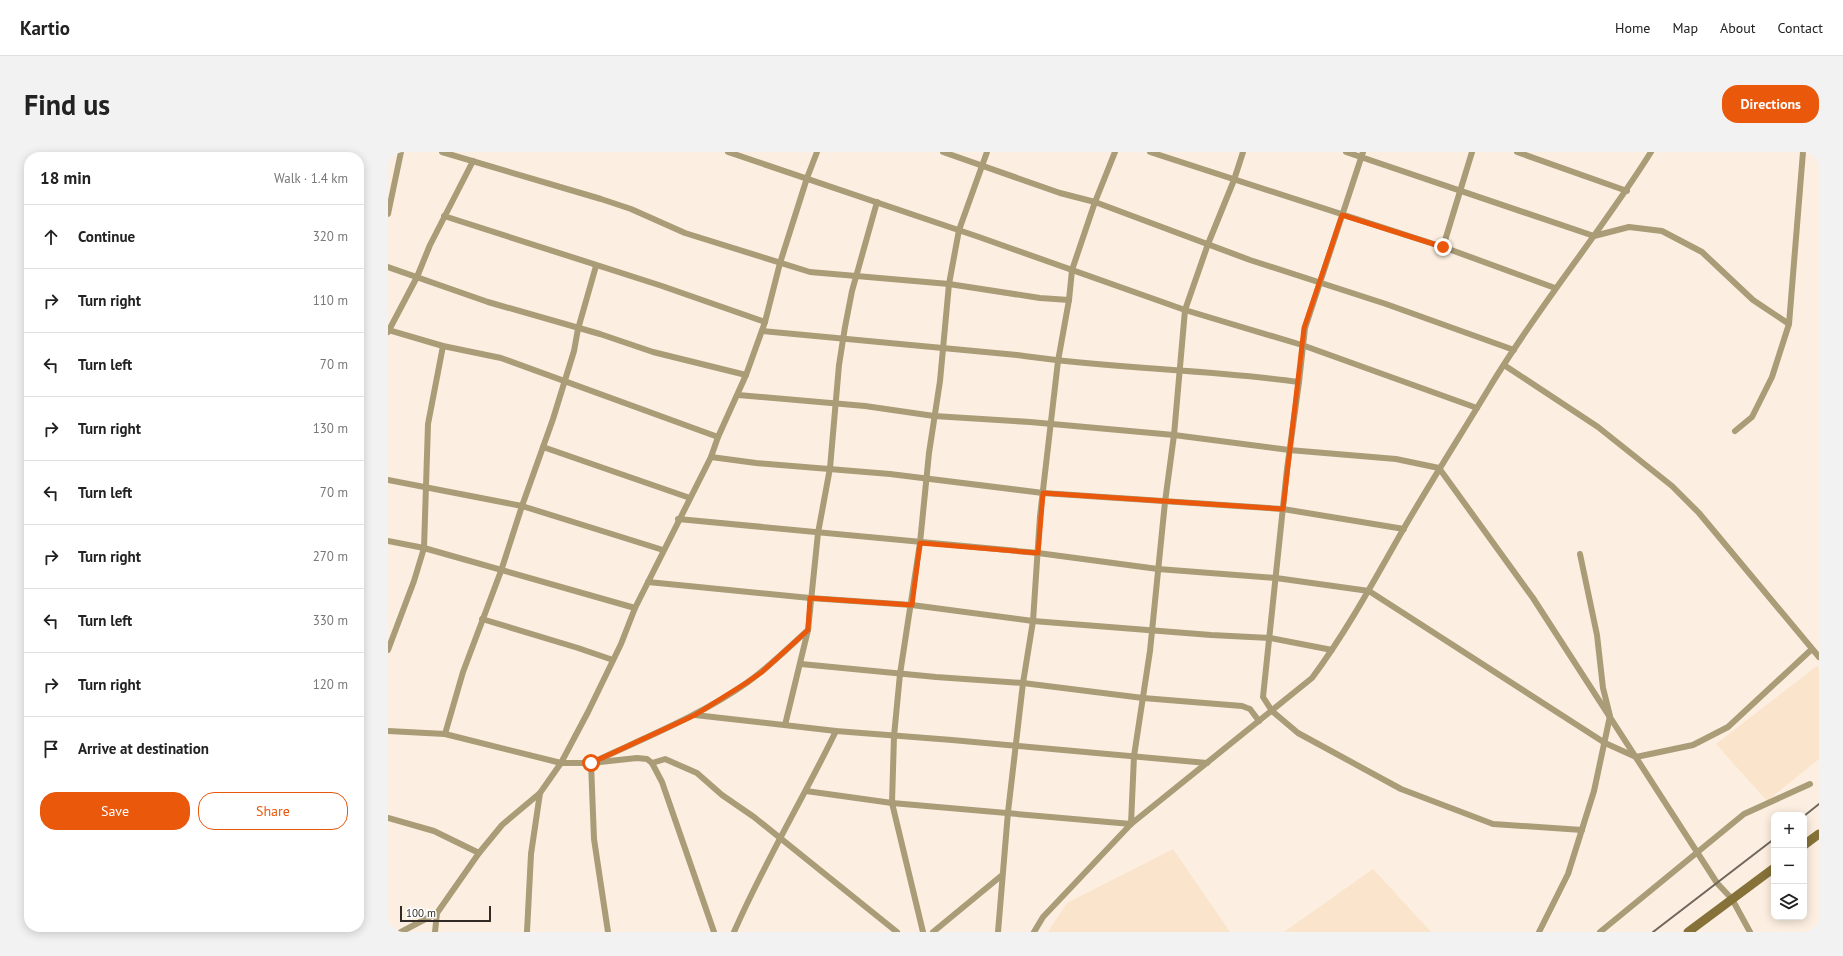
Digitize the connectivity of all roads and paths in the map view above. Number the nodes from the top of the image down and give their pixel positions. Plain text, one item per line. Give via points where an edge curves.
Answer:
1 (401, 152) edge
2 (442, 152) edge
3 (728, 152) edge
4 (817, 152) edge
5 (943, 152) edge
6 (987, 152) edge
7 (1115, 152) edge
8 (1150, 152) edge
9 (1243, 152) edge
10 (1346, 152) edge
11 (1472, 152) edge
12 (1517, 152) edge
13 (1652, 152) edge
14 (1803, 152) edge
15 (1362, 154) edge
16 (473, 161) junction
17 (981, 166) junction
18 (807, 178) junction
19 (1234, 180) junction
20 (1459, 190) junction
21 (1627, 191) junction
22 (877, 202) junction
23 (1095, 202) junction
24 (388, 214) edge
25 (1342, 215) junction
26 (444, 216) junction
27 (959, 230) junction
28 (1594, 236) junction
29 (1208, 244) junction
30 (1443, 247) junction
31 (780, 263) junction
32 (596, 266) junction
33 (388, 267) edge
34 (1072, 270) junction
35 (417, 277) junction
36 (856, 277) junction
37 (1320, 282) junction
38 (949, 284) junction
39 (1555, 288) junction
40 (1069, 300) junction
41 (1185, 310) junction
42 (765, 322) junction
43 (1789, 324) junction
44 (578, 329) junction
45 (388, 331) edge
46 (762, 331) junction
47 (843, 340) junction
48 (1302, 345) junction
49 (443, 346) junction
50 (943, 349) junction
51 (1514, 350) junction
52 (1058, 361) junction
53 (1504, 365) junction
54 (1180, 371) junction
55 (746, 375) junction
56 (565, 381) junction
57 (1299, 382) junction
58 (738, 395) junction
59 (836, 404) junction
60 (1477, 408) junction
61 (934, 416) junction
62 (1051, 425) junction
63 (1735, 431) dead end
64 (1174, 434) junction
65 (718, 436) junction
66 (543, 447) junction
67 (1290, 450) junction
68 (711, 457) junction
69 (830, 468) junction
70 (1439, 468) junction
71 (926, 478) junction
72 (388, 480) edge
73 (427, 489) junction
74 (1043, 493) junction
75 (690, 498) junction
76 (1165, 502) junction
77 (522, 506) junction
78 (1283, 509) junction
79 (678, 519) junction
80 (1404, 529) junction
81 (818, 533) junction
82 (388, 541) edge
83 (920, 543) junction
84 (424, 548) junction
85 (663, 550) junction
86 (1038, 553) junction
87 (1580, 554) dead end
88 (1158, 569) junction
89 (501, 571) junction
90 (1276, 578) junction
91 (648, 582) junction
92 (1369, 590) junction
93 (810, 598) junction
94 (912, 605) junction
95 (635, 608) junction
96 (482, 619) junction
97 (1033, 620) junction
98 (808, 630) junction
99 (1152, 630) junction
100 (1270, 638) junction
101 (1812, 649) junction
102 (388, 650) edge
103 (1332, 650) junction
104 (1819, 657) edge
105 (613, 660) junction
106 (801, 664) junction
107 (900, 674) junction
108 (1023, 683) junction
109 (1143, 698) junction
110 (1272, 711) junction
111 (695, 715) junction
112 (1610, 716) junction
113 (1259, 721) junction
114 (785, 725) junction
115 (836, 731) junction
116 (388, 732) edge
117 (445, 734) junction
118 (894, 736) junction
119 (1605, 743) junction
120 (1016, 746) junction
121 (1134, 756) junction
122 (1636, 757) junction
123 (561, 763) junction
124 (591, 763) junction
125 (652, 763) junction
126 (1207, 763) junction
127 (1810, 784) dead end
128 (806, 791) junction
129 (540, 793) junction
130 (892, 802) junction
131 (1008, 812) junction
132 (388, 818) edge
133 (1131, 824) junction
134 (1582, 830) junction
135 (1819, 834) edge
136 (780, 838) junction
137 (1807, 844) edge
138 (479, 853) junction
139 (1698, 853) junction
140 (1771, 870) edge
141 (1001, 876) junction
142 (1732, 899) junction
143 (437, 913) junction
144 (401, 932) edge
145 (435, 932) edge
146 (527, 932) edge
147 (608, 932) edge
148 (714, 932) edge
149 (734, 932) edge
150 (897, 932) edge
151 (923, 932) edge
152 (933, 932) edge
153 (998, 932) edge
154 (1034, 932) edge
155 (1539, 932) edge
156 (1600, 932) edge
157 (1688, 932) edge
158 (1750, 932) edge

1 - 24 street
2 - 16 street
3 - 18 street
4 - 18 street
5 - 17 street
6 - 17 street
7 - 23 street
8 - 19 street
9 - 19 street
10 - 15 street
11 - 20 street
12 - 21 street
13 - 21 street
14 - 43 street
15 - 20 street
15 - 25 street
16 - 26 street
16 - 31 street via 601,199 685,233
17 - 23 street
17 - 27 street
18 - 22 street
18 - 31 street
19 - 25 street
19 - 29 street
20 - 28 street
20 - 30 street
21 - 28 street
22 - 27 street
22 - 36 street
23 - 29 street
23 - 34 street
25 - 30 street
25 - 37 street
26 - 32 street
26 - 35 street
27 - 34 street
27 - 38 street
28 - 39 street
28 - 43 street via 1629,227 1662,231 1702,252 1752,300
29 - 37 street
29 - 41 street
30 - 39 street
31 - 36 street via 810,272
31 - 42 street
32 - 42 street
32 - 44 street
33 - 35 street
34 - 40 street
34 - 41 street
35 - 44 street
35 - 45 street
36 - 38 street
36 - 47 street
37 - 48 street via 1304,328
37 - 51 street
38 - 40 street
38 - 50 street
39 - 51 street
40 - 52 street
41 - 48 street
41 - 54 street
42 - 46 street
43 - 63 street via 1769,384 1752,417
44 - 55 street via 653,352
44 - 56 street
45 - 49 street
46 - 47 street
46 - 55 street
47 - 50 street
47 - 59 street
48 - 57 street
48 - 60 street
49 - 56 street via 501,358
49 - 73 street via 428,424
50 - 52 street
50 - 61 street
51 - 53 street
52 - 54 street
52 - 62 street
53 - 60 street
53 - 101 street via 1598,427 1672,486 1699,513
54 - 57 street
54 - 64 street
55 - 58 street
56 - 65 street
56 - 66 street
57 - 67 street
58 - 59 street
58 - 65 street
59 - 61 street
59 - 69 street
60 - 70 street
61 - 62 street
61 - 71 street
62 - 64 street
62 - 74 street
64 - 67 street
64 - 76 street
65 - 68 street
66 - 75 street
66 - 77 street
67 - 70 street via 1396,459
67 - 78 street
68 - 69 street via 743,462
68 - 75 street
69 - 71 street
69 - 81 street
70 - 80 street
70 - 112 street via 1533,598
71 - 74 street
71 - 83 street
72 - 73 street
73 - 77 street
73 - 84 street
74 - 76 street
74 - 86 street
75 - 79 street
76 - 78 street
76 - 88 street
77 - 85 street
77 - 89 street
78 - 80 street
78 - 90 street
79 - 81 street
79 - 85 street
80 - 92 street
81 - 83 street
81 - 93 street
82 - 84 street
83 - 86 street
83 - 94 street
84 - 89 street
84 - 102 street
85 - 91 street
86 - 88 street
86 - 97 street
87 - 112 street
88 - 90 street
88 - 99 street
89 - 95 street
89 - 96 street
90 - 92 street
90 - 100 street
91 - 93 street
91 - 95 street
92 - 103 street
92 - 119 street
93 - 94 street
93 - 98 street
94 - 97 street
94 - 107 street
95 - 105 street
96 - 105 street
96 - 117 street
97 - 99 street
97 - 108 street
98 - 106 street
98 - 111 street via 762,672
99 - 100 street
99 - 109 street
100 - 103 street
100 - 110 street via 1262,694
101 - 104 street
101 - 122 street via 1728,727 1693,745
103 - 110 street via 1312,678
105 - 123 street
106 - 107 street
106 - 114 street
107 - 108 street
107 - 118 street
108 - 109 street
108 - 120 street
109 - 113 street via 1242,706 1250,709
109 - 121 street
110 - 113 street
110 - 134 street via 1298,734 1402,789 1493,824
111 - 114 street
111 - 124 street
112 - 119 street
112 - 122 street
113 - 126 street
114 - 115 street
115 - 118 street
115 - 128 street
116 - 117 street
117 - 123 street
118 - 120 street
118 - 130 street
119 - 122 street
119 - 134 street
120 - 121 street
120 - 131 street
121 - 126 street
121 - 133 street
122 - 139 street
123 - 124 street
123 - 129 street
124 - 125 street via 637,758 647,759
124 - 147 street via 594,839
125 - 136 street via 665,759 688,768
125 - 148 street via 662,782
126 - 133 street
127 - 139 street via 1744,814
128 - 130 street
128 - 136 street
129 - 138 street via 502,825
129 - 146 street via 532,854
130 - 131 street
130 - 151 street
131 - 133 street
131 - 141 street
132 - 138 street via 434,831
133 - 154 street via 1043,917
134 - 155 street via 1568,874
135 - 137 street
136 - 149 street
136 - 150 street
138 - 143 street
139 - 142 street via 1717,883
139 - 156 street
140 - 142 street
141 - 152 street
141 - 153 street
142 - 157 street
142 - 158 street
143 - 144 street
143 - 145 street

